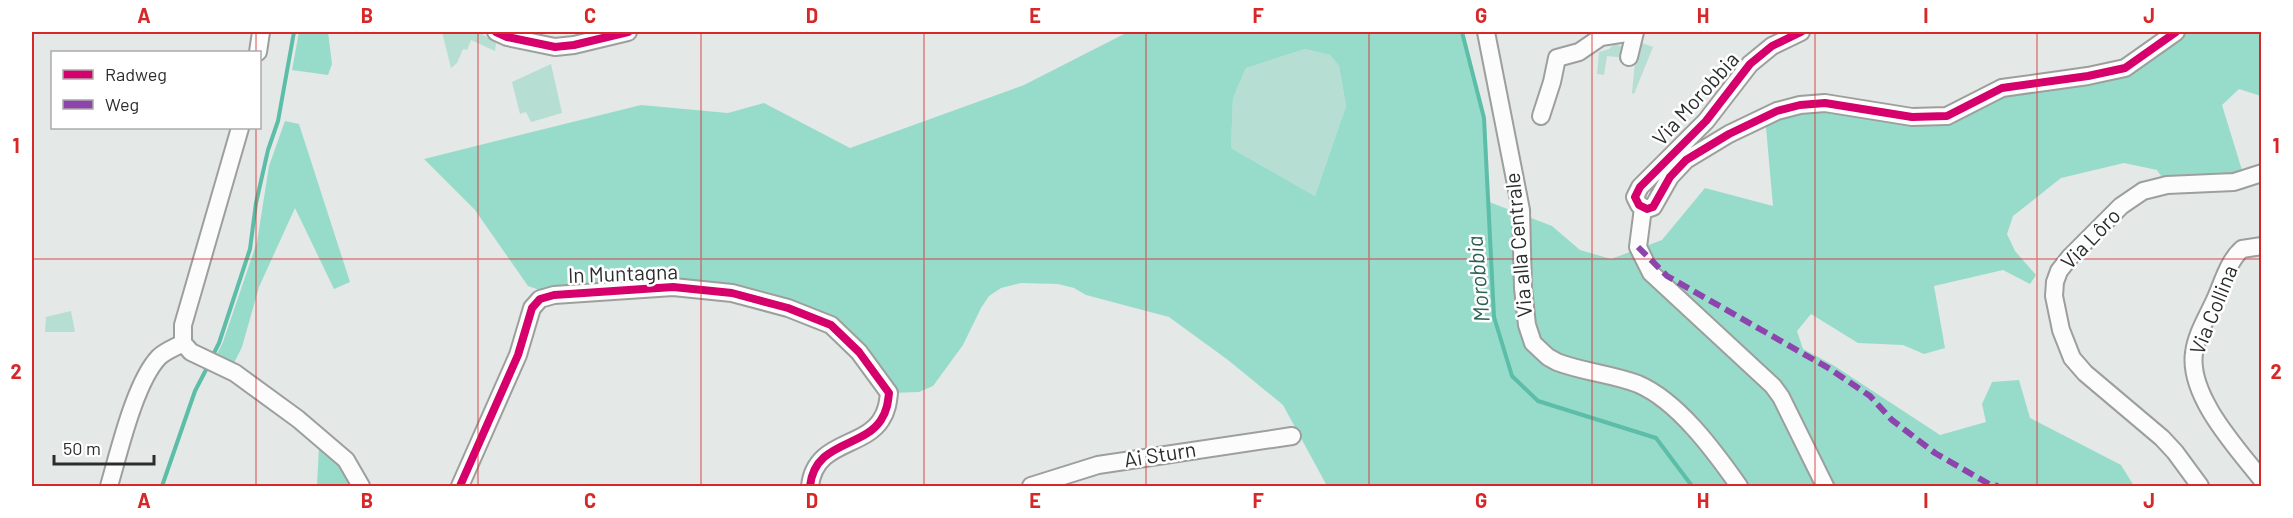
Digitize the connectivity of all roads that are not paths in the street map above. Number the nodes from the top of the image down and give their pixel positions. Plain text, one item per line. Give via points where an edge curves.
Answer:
1 (261, 32) edge
2 (496, 32) edge
3 (628, 32) edge
4 (1486, 32) edge
5 (1634, 32) edge
6 (1801, 32) edge
7 (2176, 32) edge
8 (258, 51) edge
9 (1629, 57) dead end
10 (1540, 116) dead end
11 (240, 129) edge
12 (2262, 173) edge
13 (1641, 206) junction
14 (2262, 246) edge
15 (183, 343) junction
16 (1292, 435) dead end
17 (2262, 480) edge
18 (109, 486) edge
19 (361, 486) edge
20 (460, 486) edge
21 (810, 486) edge
22 (1031, 486) edge
23 (1739, 486) edge
24 (1825, 486) edge
25 (2200, 486) edge

1 - 8 street
2 - 3 street via 555,47
4 - 23 street, Via alla Centrale via 1521,210 1524,306 1533,343 1557,362 1639,385 1654,394 1702,438
5 - 9 street
5 - 10 street via 1601,37 1579,52 1557,58
6 - 13 street, Via Morobbia via 1765,51 1750,64 1711,115 1640,187 1635,197
7 - 13 street via 2125,68 2002,88 1947,116 1912,117 1825,103 1777,111 1694,154 1674,172 1653,207
11 - 15 street via 183,325
12 - 25 street, Via Lôro via 2245,180 2167,185 2135,195 2062,266 2054,288 2061,330 2072,358 2162,438
13 - 24 street via 1638,247 1651,273 1773,386
14 - 17 street, Via Collina via 2242,249 2232,261 2197,341 2193,360 2195,376 2211,411
15 - 18 street via 160,356 150,371 126,427
15 - 19 street via 196,356 229,370 263,393 315,433 346,460
16 - 22 street, Ai Sturn via 1098,465
20 - 21 street, In Muntagna via 518,355 532,308 540,299 673,287 732,293 831,325 859,352 889,393 881,420 874,428 833,449 812,474

